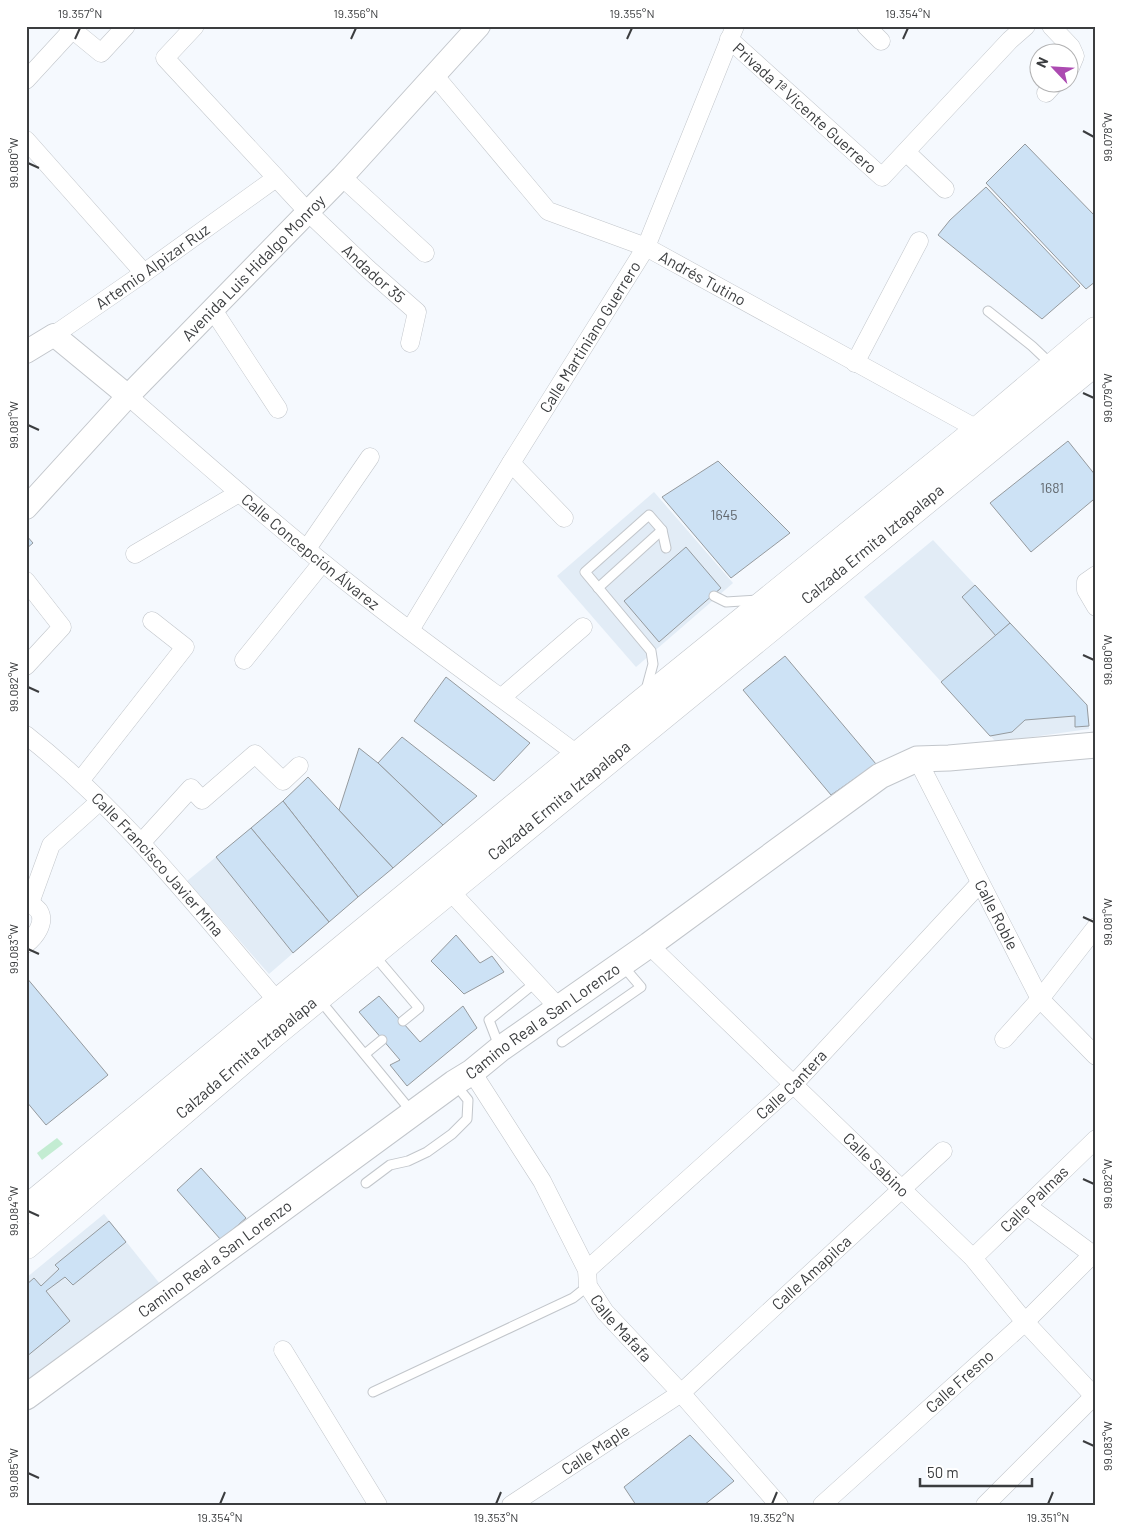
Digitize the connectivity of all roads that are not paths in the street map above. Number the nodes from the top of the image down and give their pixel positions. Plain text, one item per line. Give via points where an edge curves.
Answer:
1 (126, 26) edge
2 (194, 26) edge
3 (479, 26) edge
4 (866, 26) edge
5 (1026, 26) edge
6 (1051, 26) edge
7 (70, 28) edge
8 (732, 32) edge
9 (881, 41) dead end
10 (1066, 42) edge
11 (435, 76) junction
12 (26, 80) edge
13 (26, 140) edge
14 (906, 152) junction
15 (342, 177) junction
16 (276, 178) junction
17 (944, 189) dead end
18 (308, 212) junction
19 (919, 241) dead end
20 (646, 247) junction
21 (425, 253) dead end
22 (144, 273) junction
23 (213, 310) junction
24 (988, 311) dead end
25 (1096, 330) edge
26 (54, 335) junction
27 (410, 343) dead end
28 (26, 352) edge
29 (1096, 361) edge
30 (855, 362) junction
31 (1054, 366) junction
32 (128, 396) junction
33 (278, 409) dead end
34 (979, 430) junction
35 (370, 456) dead end
36 (511, 463) junction
37 (239, 494) junction
38 (26, 508) edge
39 (564, 518) dead end
40 (662, 530) junction
41 (666, 548) dead end
42 (306, 550) junction
43 (135, 554) dead end
44 (322, 563) junction
45 (1094, 575) edge
46 (26, 581) edge
47 (598, 588) junction
48 (714, 596) dead end
49 (768, 600) junction
50 (1096, 607) edge
51 (152, 621) dead end
52 (583, 627) dead end
53 (410, 630) junction
54 (244, 660) dead end
55 (26, 666) edge
56 (502, 697) junction
57 (642, 703) junction
58 (27, 737) edge
59 (1096, 745) edge
60 (578, 755) junction
61 (917, 759) junction
62 (300, 766) dead end
63 (80, 781) junction
64 (100, 801) junction
65 (141, 843) junction
66 (980, 883) junction
67 (450, 891) junction
68 (28, 901) edge
69 (1096, 926) edge
70 (26, 944) edge
71 (649, 944) junction
72 (372, 953) junction
73 (621, 964) junction
74 (536, 982) junction
75 (318, 997) junction
76 (1040, 999) junction
77 (279, 1003) junction
78 (559, 1008) junction
79 (403, 1022) dead end
80 (1004, 1039) dead end
81 (382, 1040) dead end
82 (562, 1042) dead end
83 (500, 1049) junction
84 (366, 1054) junction
85 (1096, 1056) edge
86 (463, 1077) junction
87 (794, 1084) junction
88 (413, 1113) junction
89 (1096, 1139) edge
90 (943, 1151) dead end
91 (366, 1183) dead end
92 (902, 1188) junction
93 (1027, 1206) junction
94 (26, 1210) edge
95 (26, 1245) edge
96 (1094, 1256) edge
97 (972, 1258) junction
98 (588, 1278) junction
99 (1025, 1322) junction
100 (283, 1350) dead end
101 (373, 1392) dead end
102 (681, 1393) junction
103 (1095, 1395) edge
104 (26, 1397) edge
105 (378, 1505) edge
106 (511, 1505) edge
107 (779, 1505) edge
108 (822, 1505) edge
109 (985, 1505) edge

1 - 7 street via 100,53
2 - 16 street via 165,58
3 - 11 street, Avenida Luis Hidalgo Monroy
4 - 9 street
5 - 14 street
6 - 10 street
7 - 12 street
8 - 14 street, Privada 1ª Vicente Guerrero via 882,177
8 - 20 street, Calle Martiniano Guerrero
11 - 15 street, Avenida Luis Hidalgo Monroy
11 - 20 street, Andrés Tutino via 548,211
13 - 22 street
14 - 17 street
15 - 18 street, Avenida Luis Hidalgo Monroy
15 - 21 street
16 - 18 street
16 - 22 street, Artemio Alpizar Ruz
18 - 23 street, Avenida Luis Hidalgo Monroy
18 - 27 street, Andador 35 via 417,312
19 - 30 street
20 - 30 street, Andrés Tutino
20 - 36 street, Calle Martiniano Guerrero
22 - 26 street, Artemio Alpizar Ruz
23 - 32 street, Avenida Luis Hidalgo Monroy
23 - 33 street
24 - 31 lane
25 - 31 main road, Calzada Ermita Iztapalapa
26 - 28 street, Artemio Alpizar Ruz
26 - 32 street, Calle Concepción Álvarez
29 - 67 main road, Calzada Ermita Iztapalapa
30 - 34 street, Andrés Tutino
31 - 34 main road, Calzada Ermita Iztapalapa
32 - 37 street, Calle Concepción Álvarez
32 - 38 street, Avenida Luis Hidalgo Monroy
34 - 49 main road, Calzada Ermita Iztapalapa
35 - 42 street
36 - 39 street
36 - 53 street, Calle Martiniano Guerrero
37 - 42 street, Calle Concepción Álvarez
37 - 43 street
40 - 41 lane
40 - 47 lane
40 - 47 lane via 649,515 585,572
42 - 44 street, Calle Concepción Álvarez
44 - 53 street, Calle Concepción Álvarez
44 - 54 street
45 - 50 street via 1086,582 1086,590
46 - 55 street via 62,627
47 - 57 lane via 651,651 653,664
48 - 49 lane via 726,602
49 - 57 main road, Calzada Ermita Iztapalapa
51 - 63 street via 185,647
52 - 56 street
53 - 56 street, Calle Concepción Álvarez
56 - 60 street, Calle Concepción Álvarez
57 - 60 main road, Calzada Ermita Iztapalapa
58 - 63 street, Calle Francisco Javier Mina
59 - 61 main road, Camino Real a San Lorenzo
60 - 77 main road, Calzada Ermita Iztapalapa
61 - 66 street, Calle Roble
61 - 71 main road, Camino Real a San Lorenzo via 880,776
62 - 65 street via 283,781 255,754 202,800 191,788
63 - 64 street, Calle Francisco Javier Mina
64 - 65 street, Calle Francisco Javier Mina
64 - 68 street via 51,845
65 - 77 street, Calle Francisco Javier Mina
66 - 76 street, Calle Roble
66 - 87 street, Calle Cantera
67 - 72 main road, Calzada Ermita Iztapalapa
67 - 74 street
68 - 70 street via 39,912 41,925
69 - 76 street
71 - 73 main road, Camino Real a San Lorenzo
71 - 87 street, Calle Sabino
72 - 75 main road, Calzada Ermita Iztapalapa
72 - 79 lane via 419,1008
73 - 78 main road, Camino Real a San Lorenzo
73 - 82 lane via 641,986
74 - 78 street
74 - 83 lane via 489,1020
75 - 84 lane
75 - 95 main road, Calzada Ermita Iztapalapa
76 - 80 street
76 - 85 street, Calle Roble
77 - 94 main road, Calzada Ermita Iztapalapa
78 - 83 main road, Camino Real a San Lorenzo
81 - 84 lane
83 - 86 main road, Camino Real a San Lorenzo
84 - 88 lane
86 - 88 main road, Camino Real a San Lorenzo
86 - 91 lane via 468,1100 467,1120 427,1152 390,1165
86 - 98 street, Calle Mafafa via 542,1181
87 - 92 street, Calle Sabino
87 - 98 street, Calle Cantera
88 - 104 main road, Camino Real a San Lorenzo
89 - 93 street, Calle Palmas
90 - 92 street, Calle Amapilca
92 - 97 street, Calle Sabino
92 - 102 street, Calle Amapilca
93 - 96 street
93 - 97 street, Calle Palmas
96 - 99 street, Calle Fresno
97 - 99 street, Calle Sabino
98 - 101 lane via 573,1298
98 - 102 street, Calle Mafafa via 605,1312
99 - 103 street, Calle Sabino
99 - 108 street, Calle Fresno
100 - 105 street
102 - 106 street, Calle Maple
102 - 107 street, Calle Mafafa
103 - 109 street

